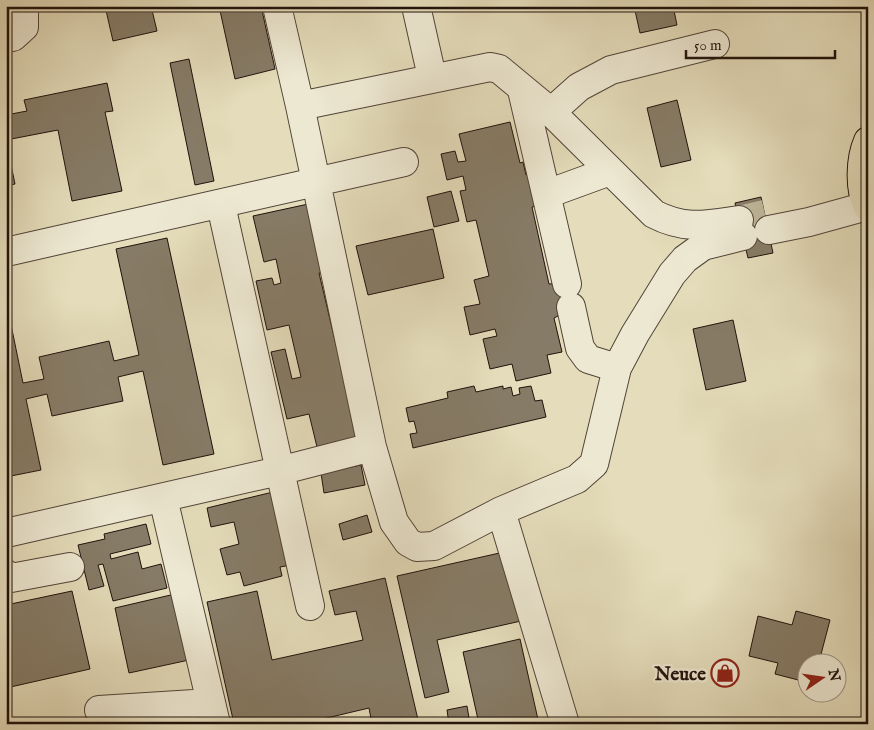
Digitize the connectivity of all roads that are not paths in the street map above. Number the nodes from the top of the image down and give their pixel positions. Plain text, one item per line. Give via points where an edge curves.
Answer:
1 (24, 6) edge
2 (277, 6) edge
3 (416, 6) edge
4 (6, 38) edge
5 (715, 44) dead end
6 (432, 77) junction
7 (522, 90) junction
8 (300, 106) junction
9 (551, 112) junction
10 (868, 141) edge
11 (404, 162) dead end
12 (610, 171) junction
13 (317, 183) junction
14 (547, 194) junction
15 (866, 202) edge
16 (221, 205) junction
17 (754, 225) junction
18 (6, 252) edge
19 (617, 368) junction
20 (372, 446) junction
21 (279, 471) junction
22 (163, 498) junction
23 (501, 511) junction
24 (7, 532) edge
25 (70, 567) dead end
26 (6, 574) edge
27 (310, 606) dead end
28 (99, 710) dead end
29 (213, 714) edge
30 (565, 724) edge

1 - 4 lane via 24,27 13,37
2 - 8 lane
3 - 6 lane
5 - 9 lane via 611,70 579,87
6 - 7 lane via 490,67 499,69
6 - 8 lane
7 - 9 lane
7 - 14 lane
8 - 13 lane
9 - 12 lane
10 - 15 main road via 865,148
11 - 13 lane
12 - 14 lane
12 - 17 lane via 654,214 671,223
13 - 16 lane
13 - 20 lane
14 - 19 lane via 580,348 588,360
15 - 17 lane
16 - 18 lane
16 - 21 lane
17 - 19 lane via 703,246 685,259 634,334
19 - 23 lane via 594,464 577,479
20 - 21 lane
20 - 23 lane via 394,522 408,542 417,547 434,546
21 - 22 lane
21 - 27 lane
22 - 24 lane
22 - 29 lane
23 - 30 lane
25 - 26 lane via 20,577 10,578
28 - 29 lane

